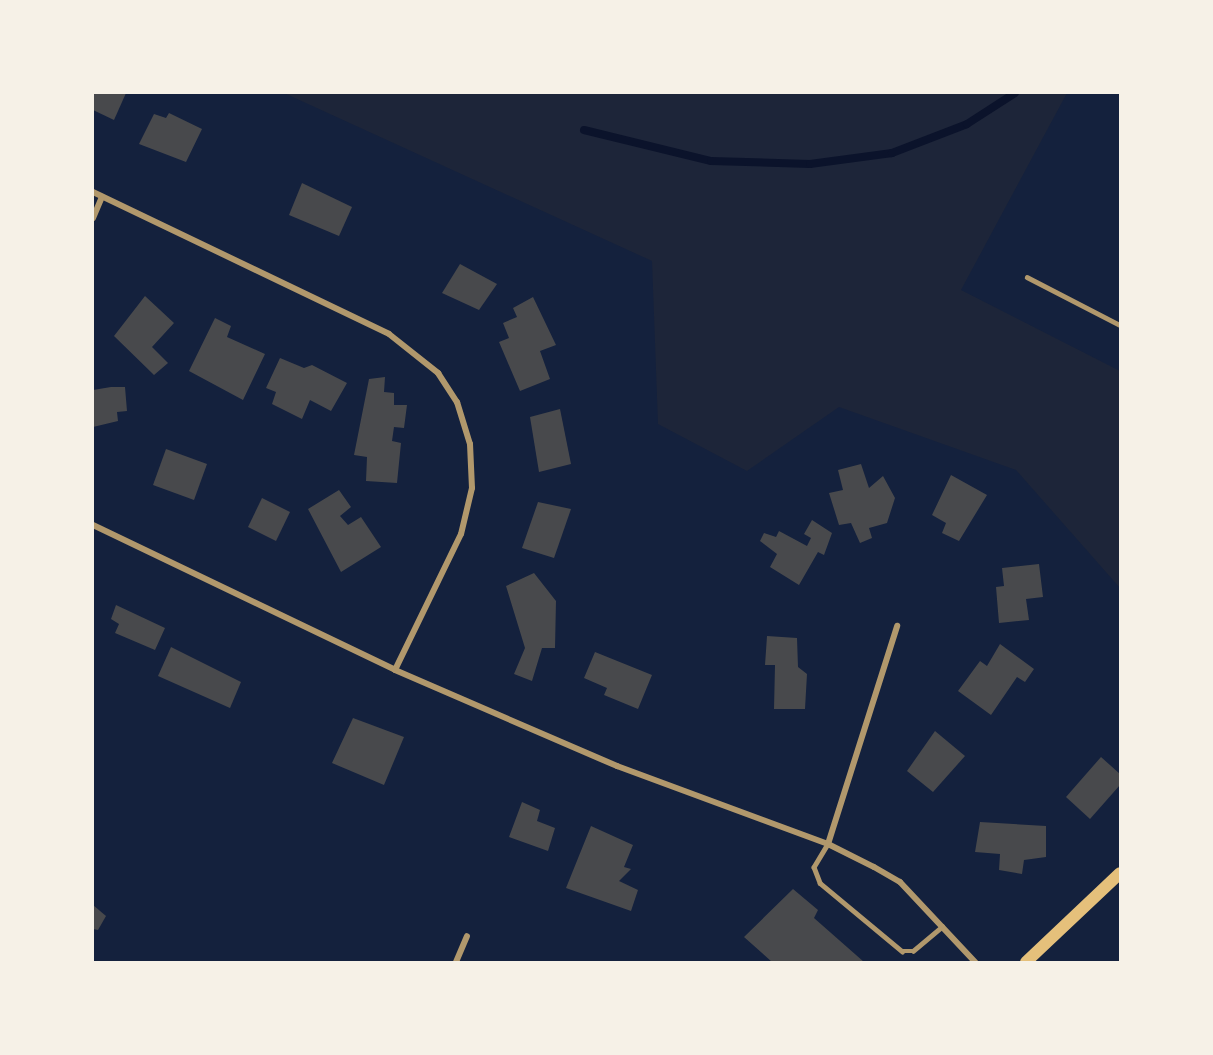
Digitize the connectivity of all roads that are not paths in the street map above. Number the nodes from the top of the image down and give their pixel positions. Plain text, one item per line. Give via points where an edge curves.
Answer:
1 (93, 192) edge
2 (102, 197) junction
3 (93, 218) edge
4 (1027, 277) dead end
5 (1120, 325) edge
6 (93, 525) edge
7 (897, 626) dead end
8 (395, 670) junction
9 (828, 844) junction
10 (1120, 873) edge
11 (942, 927) junction
12 (467, 936) dead end
13 (456, 962) edge
14 (975, 962) edge
15 (1026, 962) edge

1 - 2 street
2 - 3 street
2 - 8 street via 389,334 438,373 457,402 470,444 472,488 461,534
4 - 5 lane
6 - 8 street
7 - 9 street
8 - 9 street via 676,790
9 - 11 street via 900,882
9 - 11 lane via 814,867 820,883 902,951 913,951
10 - 15 main road
11 - 14 street
12 - 13 street

